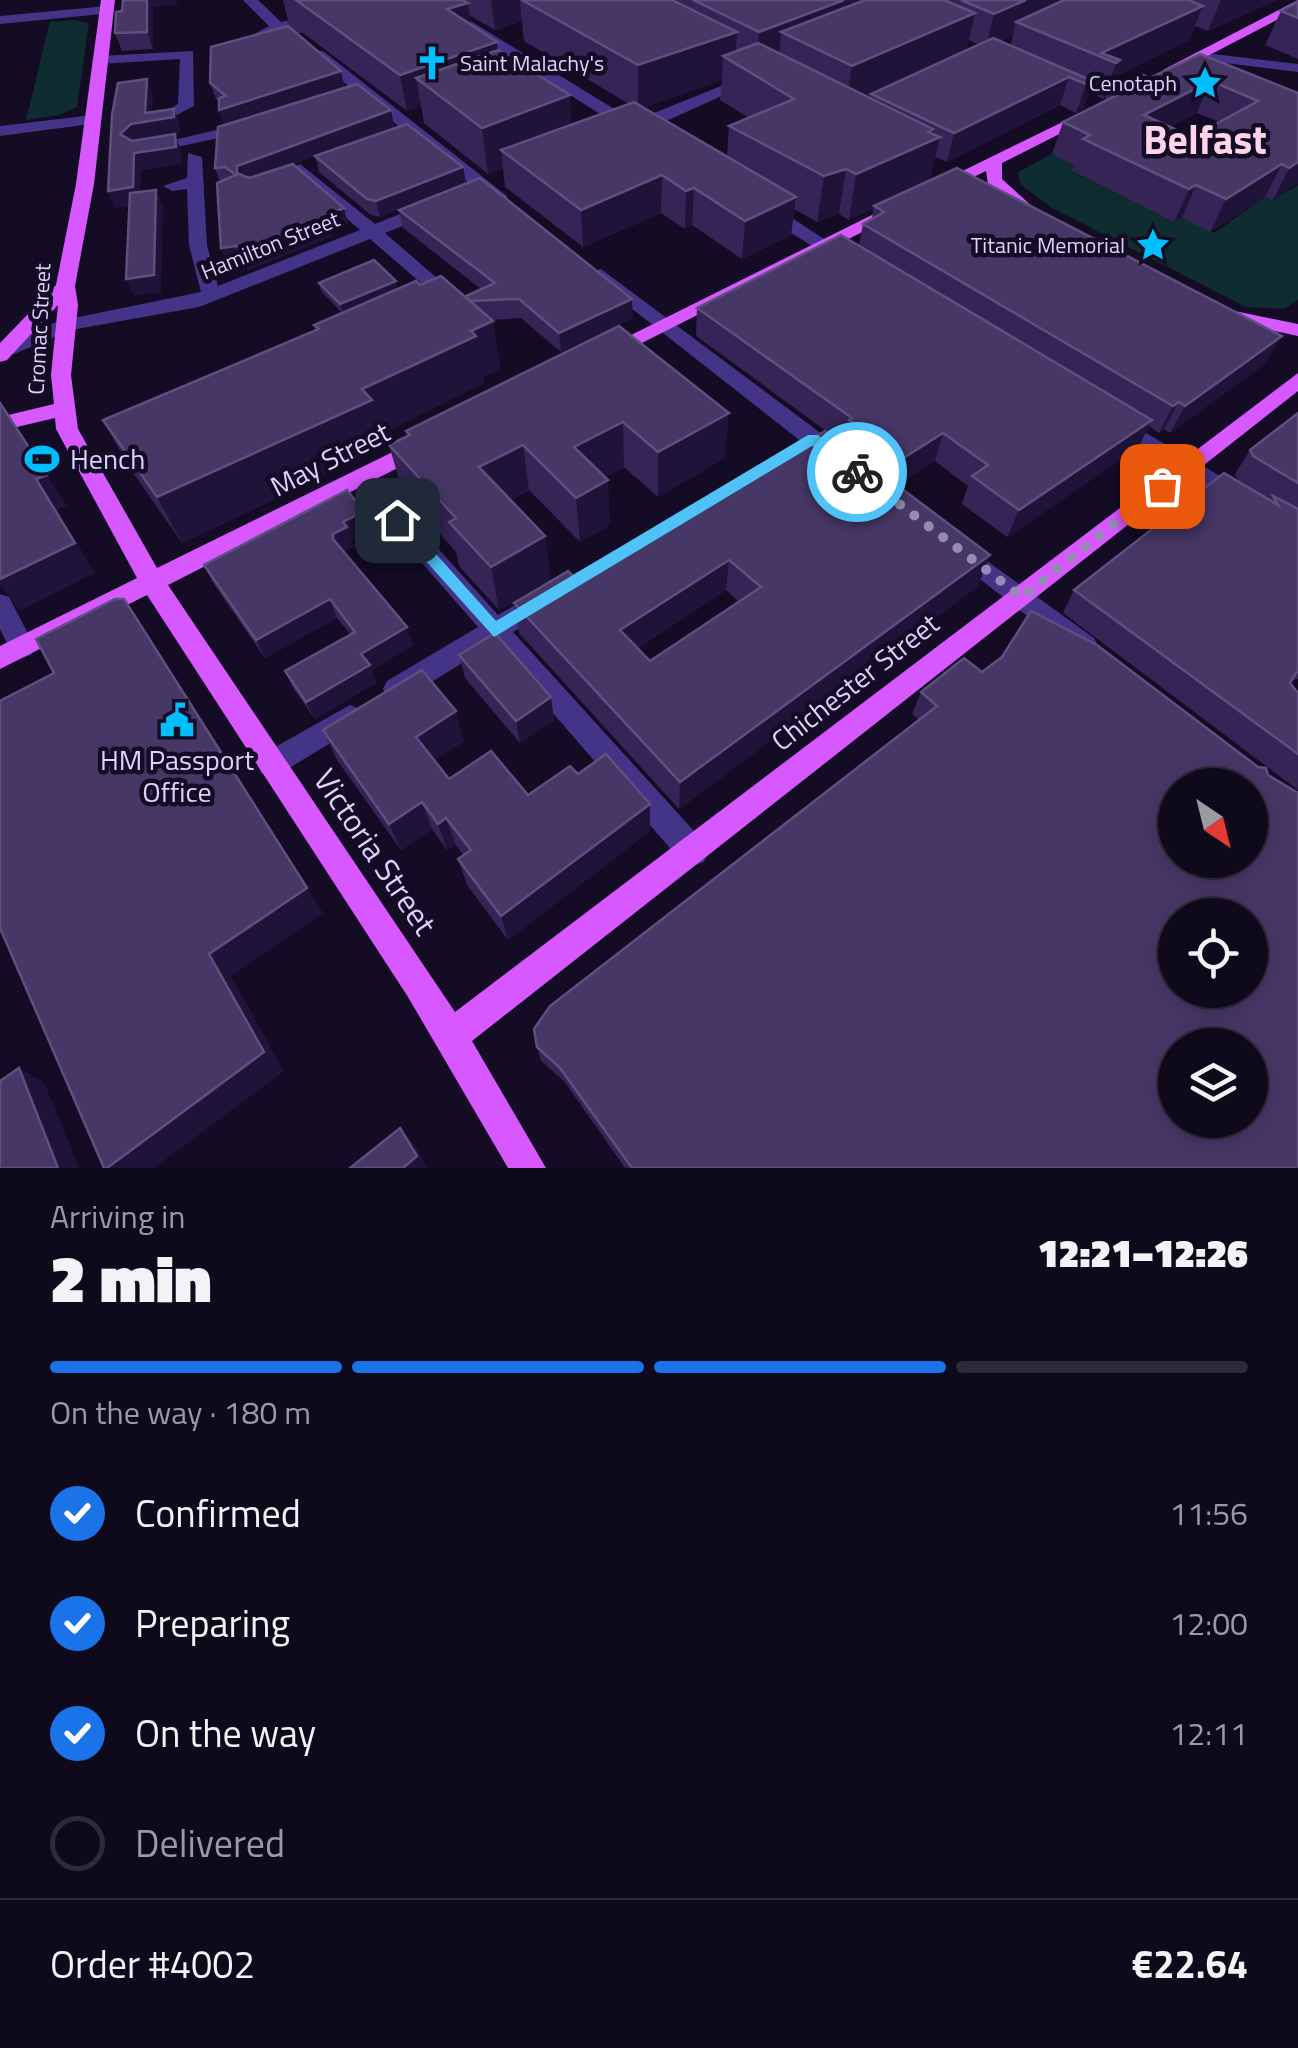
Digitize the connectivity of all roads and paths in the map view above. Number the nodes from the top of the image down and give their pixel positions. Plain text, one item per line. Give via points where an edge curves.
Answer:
1 (250, 0) edge
2 (427, 0) edge
3 (1298, 4) edge
4 (108, 5) edge
5 (345, 12) edge
6 (0, 20) edge
7 (278, 27) junction
8 (524, 32) edge
9 (1199, 36) edge
10 (301, 40) edge
11 (494, 42) junction
12 (1220, 44) junction
13 (233, 48) edge
14 (1197, 56) junction
15 (101, 60) junction
16 (731, 64) edge
17 (542, 71) junction
18 (1298, 74) edge
19 (514, 82) edge
20 (1148, 82) edge
21 (1079, 98) edge
22 (1100, 107) joint
23 (173, 112) edge
24 (428, 112) edge
25 (94, 120) junction
26 (260, 124) edge
27 (407, 125) junction
28 (0, 131) edge
29 (386, 139) edge
30 (138, 149) edge
31 (194, 150) junction
32 (994, 160) junction
33 (301, 169) edge
34 (936, 170) edge
35 (955, 180) junction
36 (172, 186) dead end
37 (477, 190) junction
38 (203, 191) junction
39 (745, 196) edge
40 (522, 215) edge
41 (1035, 216) joint
42 (374, 231) junction
43 (820, 244) junction
44 (590, 266) edge
45 (866, 271) edge
46 (65, 286) junction
47 (443, 292) edge
48 (212, 295) junction
49 (1204, 304) edge
50 (662, 324) junction
51 (66, 325) junction
52 (1298, 330) edge
53 (4, 352) edge
54 (584, 364) edge
55 (1298, 380) edge
56 (0, 407) edge
57 (63, 407) junction
58 (1100, 413) edge
59 (0, 424) edge
60 (448, 434) edge
61 (1188, 465) junction
62 (862, 476) edge
63 (361, 478) junction
64 (1298, 532) edge
65 (937, 533) edge
66 (152, 582) junction
67 (562, 590) edge
68 (1022, 597) junction
69 (0, 604) edge
70 (494, 630) junction
71 (11, 652) edge
72 (1109, 665) edge
73 (271, 764) junction
74 (693, 852) junction
75 (452, 1036) junction
76 (528, 1168) edge

1 - 7 street
2 - 11 street
3 - 12 main road
4 - 6 street
4 - 15 main road, Cromac Street
5 - 7 street
7 - 13 street
8 - 11 street
9 - 12 main road
10 - 27 street via 351,93
11 - 17 street
12 - 14 main road
14 - 18 street
14 - 20 main road
15 - 23 street via 188,54 186,106
15 - 25 main road, Cromac Street
16 - 17 street via 767,79 633,133
17 - 19 street
21 - 22 street
22 - 32 main road
24 - 27 street
25 - 28 street
25 - 46 main road, Cromac Street
26 - 31 street
27 - 29 street
27 - 37 street
30 - 31 street
31 - 38 street
32 - 35 main road
32 - 41 main road via 994,180
33 - 42 street
34 - 35 street
35 - 41 street
35 - 43 main road
36 - 38 street
37 - 40 street
37 - 42 street, Hamilton Street
38 - 48 street via 198,260
39 - 43 street
42 - 47 street
42 - 48 street, Hamilton Street
43 - 45 street
43 - 50 main road
44 - 50 street
46 - 51 main road, Cromac Street
46 - 53 main road
48 - 51 street, Hamilton Street via 174,308
49 - 52 main road via 1224,315
50 - 54 main road
50 - 62 street via 804,444
51 - 53 street, Hamilton Street
51 - 57 main road, Cromac Street
55 - 61 main road, Chichester Street
56 - 57 main road
57 - 59 main road
57 - 66 main road, Cromac Street via 67,429
58 - 61 street
60 - 63 main road, May Street
61 - 64 street
61 - 68 main road, Chichester Street
63 - 66 main road, May Street
63 - 70 street
65 - 68 street
66 - 71 main road, May Street
66 - 73 main road, Victoria Street
67 - 70 street
68 - 72 street
68 - 74 main road, Chichester Street
69 - 71 street
70 - 73 street
70 - 74 street
73 - 75 main road, Victoria Street
74 - 75 main road, Chichester Street
75 - 76 main road, Victoria Street

